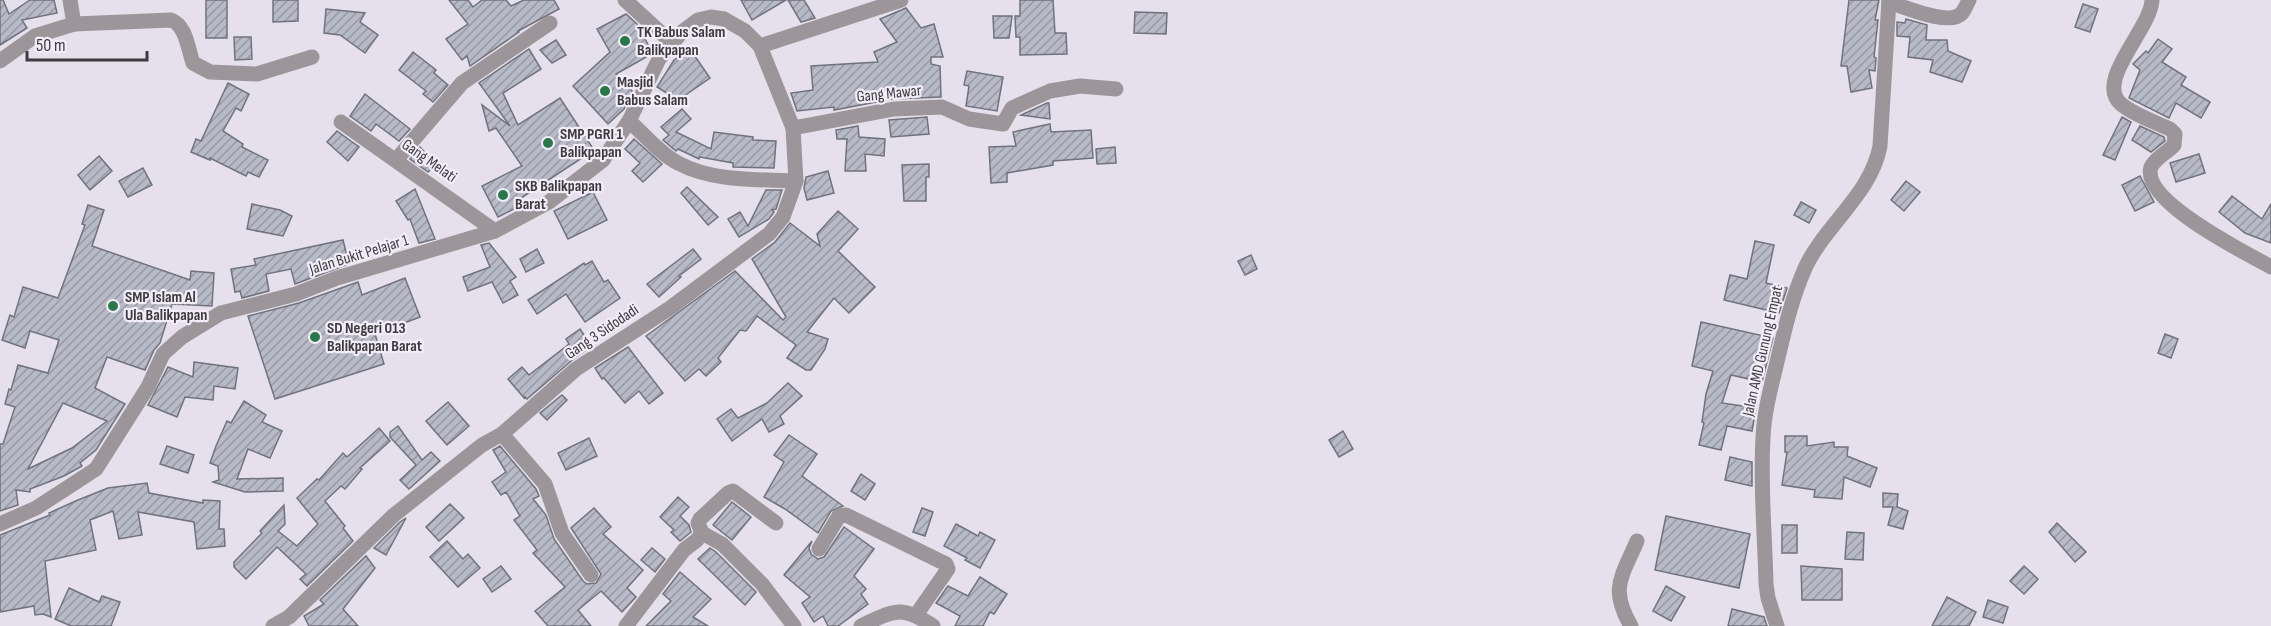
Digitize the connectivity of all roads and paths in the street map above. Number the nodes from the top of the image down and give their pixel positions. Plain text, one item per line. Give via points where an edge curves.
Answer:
1 (70, 0) edge
2 (625, 0) edge
3 (901, 0) edge
4 (1970, 0) edge
5 (2152, 0) edge
6 (1889, 1) edge
7 (724, 19) joint
8 (550, 23) dead end
9 (74, 24) junction
10 (672, 43) junction
11 (760, 46) junction
12 (312, 57) dead end
13 (0, 61) edge
14 (1116, 89) dead end
15 (628, 121) junction
16 (341, 122) dead end
17 (793, 128) junction
18 (396, 160) junction
19 (796, 181) junction
20 (495, 231) junction
21 (2271, 267) edge
22 (502, 434) junction
23 (0, 524) edge
24 (776, 524) dead end
25 (702, 533) junction
26 (1637, 541) dead end
27 (819, 549) dead end
28 (591, 575) dead end
29 (916, 615) junction
30 (273, 626) edge
31 (626, 626) edge
32 (794, 626) edge
33 (861, 626) edge
34 (933, 626) edge
35 (1631, 626) edge
36 (1777, 626) edge

1 - 9 street
2 - 10 street
3 - 11 street
4 - 6 street via 1962,13 1951,18 1939,18
5 - 21 street via 2146,21 2113,82 2115,96 2120,104 2175,134 2174,145 2151,169 2151,176 2165,198 2185,217
6 - 36 street, Jalan AMD Gunung Empat via 1880,146 1875,166 1811,257 1796,287 1765,413 1762,457 1767,584
7 - 10 street, Jalan Bukit Pelajar 1 via 698,20
7 - 11 street, Gang 3 Sidodadi
8 - 18 street via 462,83
9 - 12 street via 177,22 193,63 210,72 257,74
9 - 13 street via 35,36
10 - 15 street, Jalan Bukit Pelajar 1 via 658,59
11 - 17 street, Gang 3 Sidodadi
14 - 17 street, Gang Mawar via 1080,86 1050,91 1012,108 1003,124 969,119 942,107 894,109
15 - 19 street via 676,163 700,172
15 - 20 street, Jalan Bukit Pelajar 1 via 603,160 549,202
16 - 18 street, Gang Melati
17 - 19 street, Gang 3 Sidodadi
18 - 20 street, Gang Melati
19 - 22 street, Gang 3 Sidodadi via 783,217 769,234 670,308 576,369
20 - 23 street, Jalan Bukit Pelajar 1 via 296,294 221,313 163,354 148,387 96,470 36,508
22 - 28 street via 545,484 562,533
22 - 30 street, Gang 3 Sidodadi via 482,445 394,515 289,616
24 - 25 street via 733,491 700,519
25 - 31 street via 684,550
25 - 32 street via 722,544 762,584
26 - 35 street via 1618,586 1618,597
27 - 29 street via 838,516 846,515 946,564 948,569
29 - 33 street via 892,611
29 - 34 street

